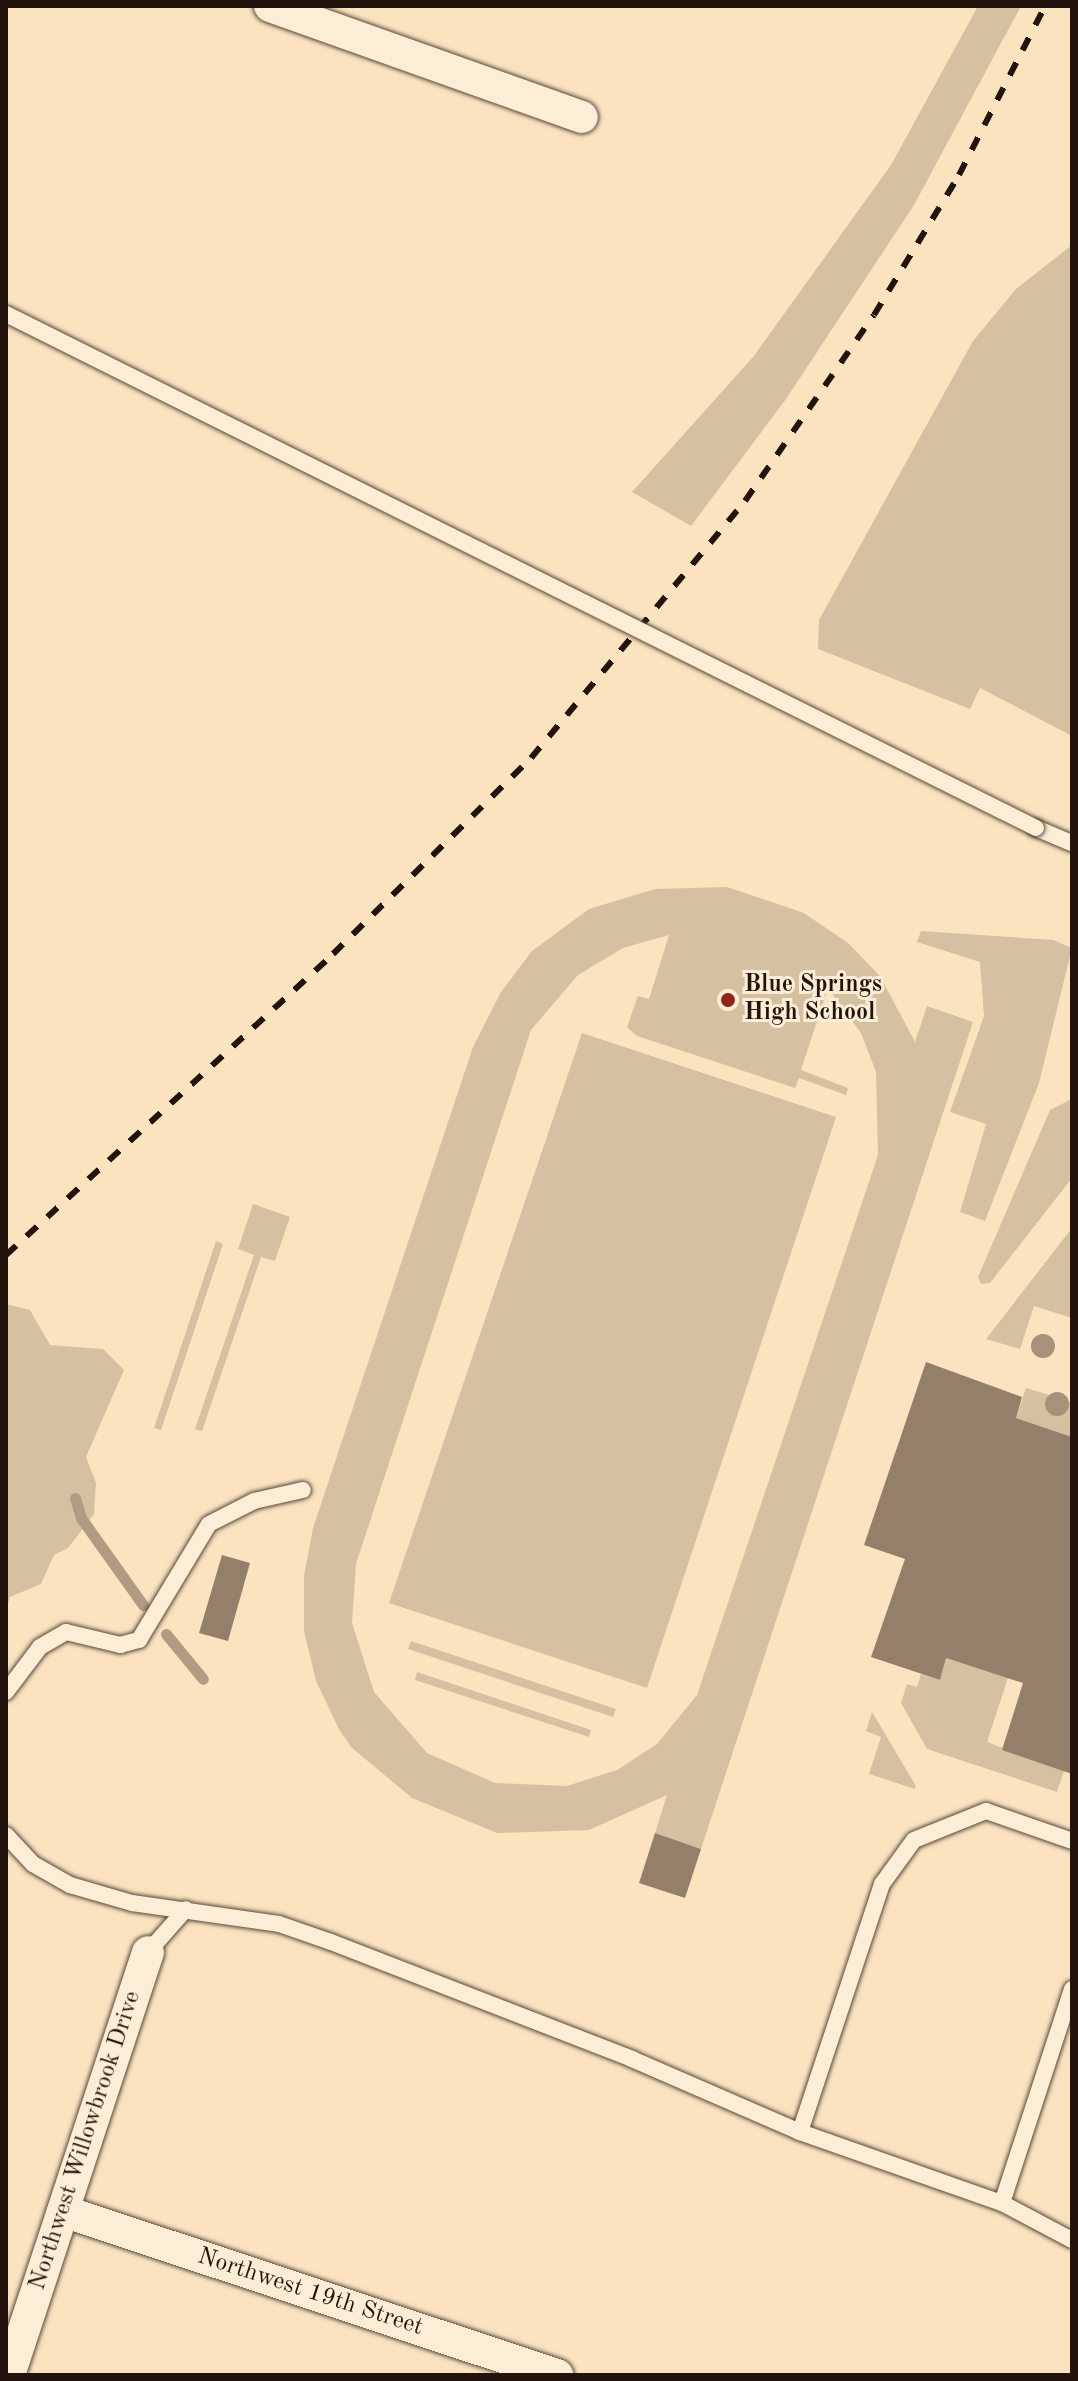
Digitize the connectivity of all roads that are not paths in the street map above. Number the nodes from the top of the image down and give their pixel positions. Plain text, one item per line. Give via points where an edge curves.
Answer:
1 (270, 6) edge
2 (582, 117) dead end
3 (6, 314) edge
4 (1072, 843) edge
5 (303, 1490) dead end
6 (6, 1692) edge
7 (6, 1835) edge
8 (1072, 1841) edge
9 (186, 1909) junction
10 (148, 1952) joint
11 (1072, 1989) edge
12 (800, 2132) junction
13 (1002, 2203) junction
14 (63, 2211) junction
15 (1072, 2240) edge
16 (9, 2375) edge
17 (557, 2375) edge

1 - 2 street
3 - 4 lane, bridge
5 - 6 lane via 254,1501 209,1524 139,1640 120,1645 66,1632 40,1647
7 - 9 lane via 33,1864 70,1885 132,1903
8 - 12 lane via 986,1811 914,1840 882,1884
9 - 10 lane
9 - 12 lane via 279,1924 331,1942 602,2047
10 - 14 street, Northwest Willowbrook Drive
11 - 13 lane
12 - 13 lane
13 - 15 lane
14 - 16 street, Northwest Willowbrook Drive
14 - 17 street, Northwest 19th Street

